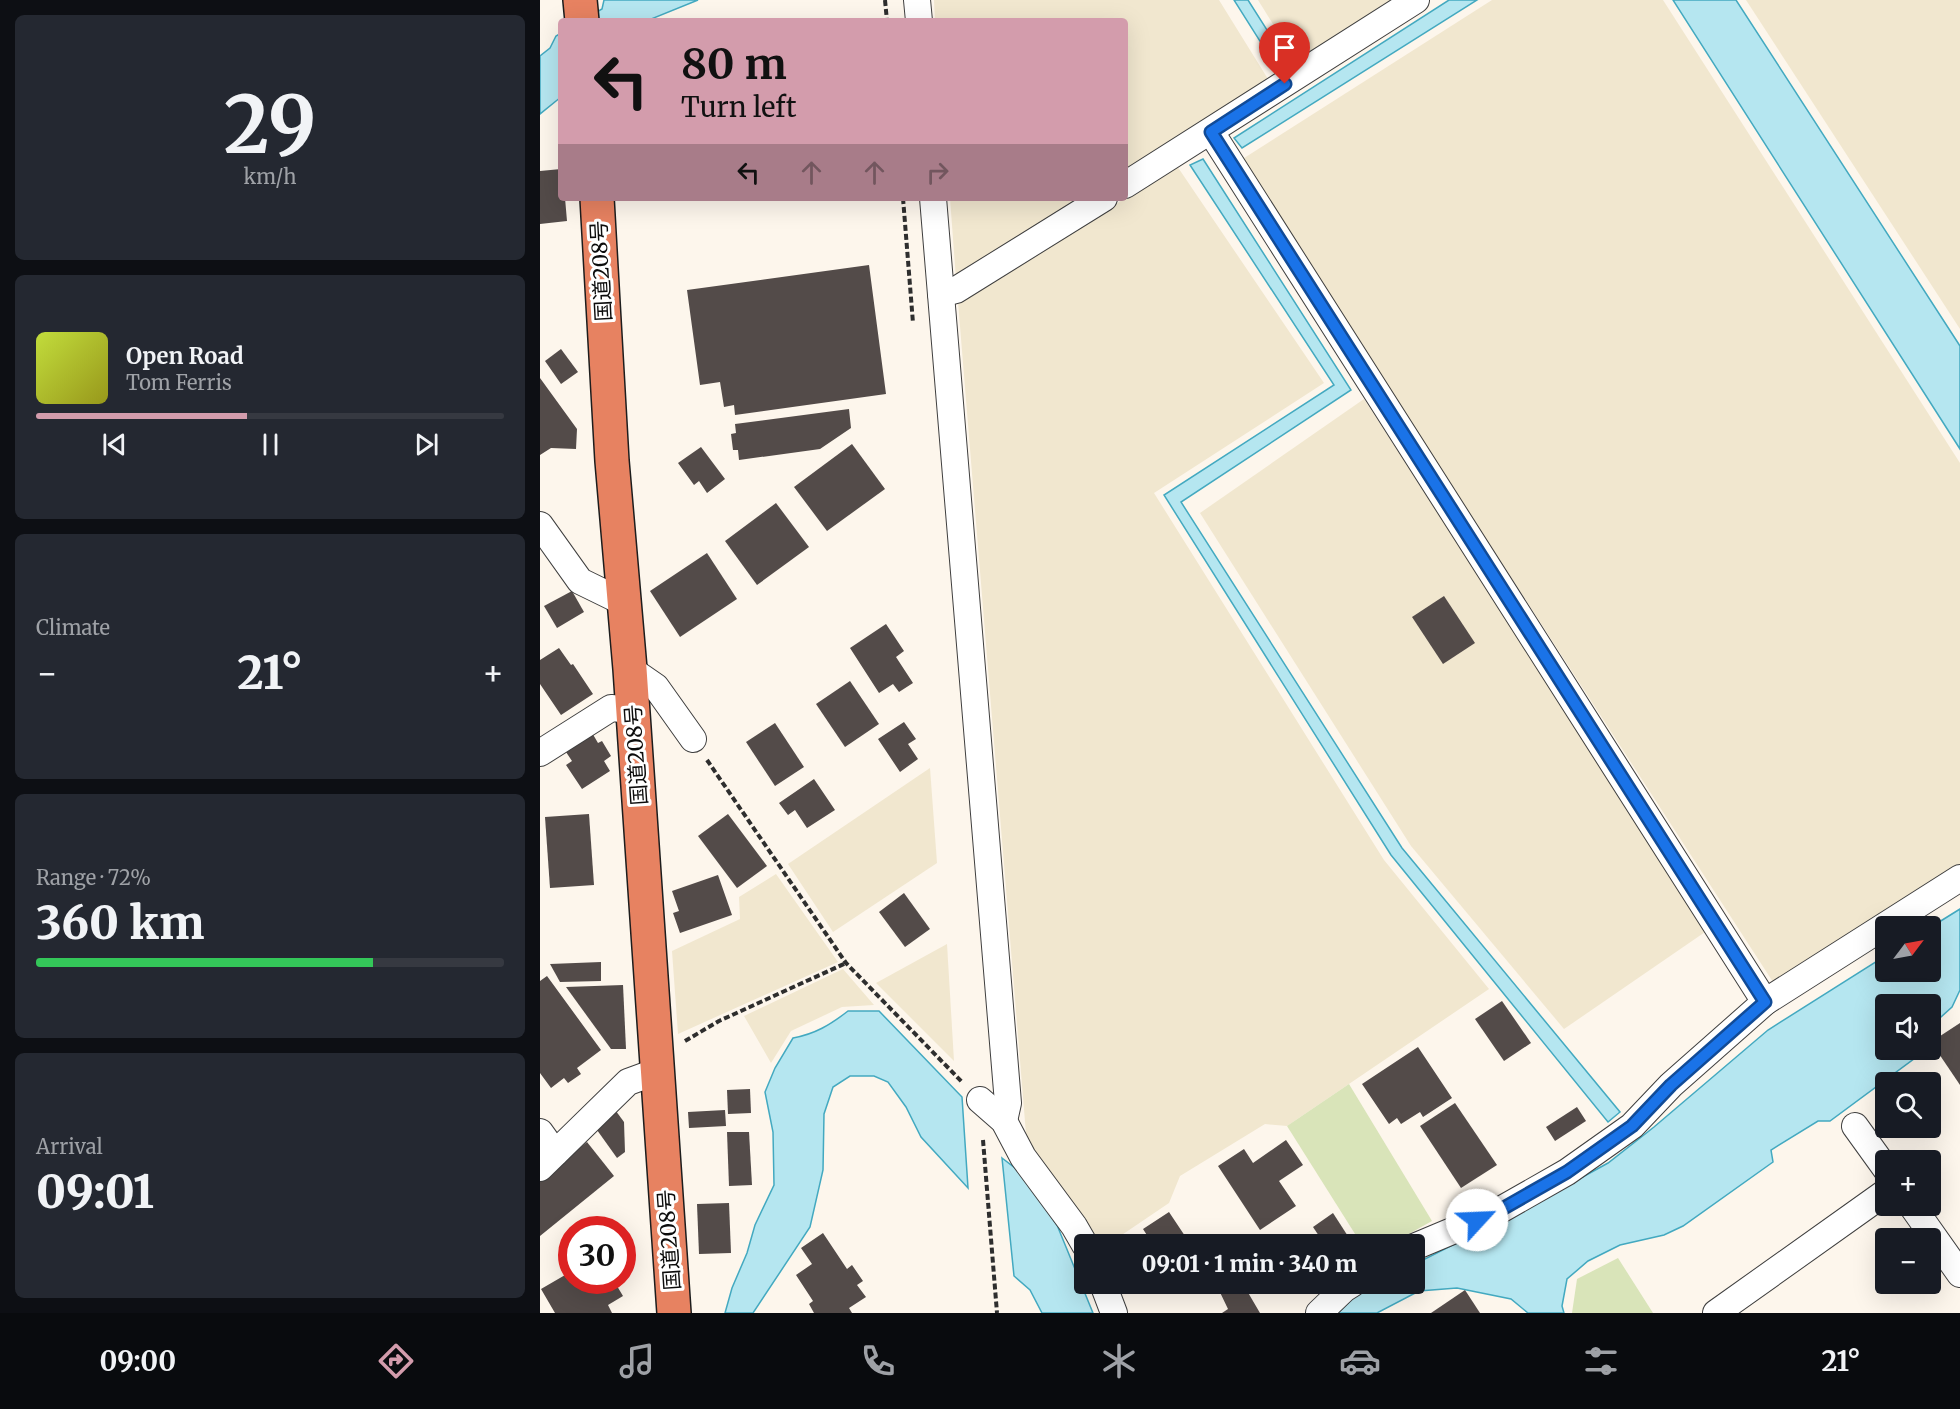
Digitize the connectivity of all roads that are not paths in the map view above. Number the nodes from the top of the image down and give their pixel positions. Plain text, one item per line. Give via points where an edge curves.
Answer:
1 (917, 0) edge
2 (1416, 0) edge
3 (919, 18) edge
4 (1211, 132) junction
5 (1128, 183) edge
6 (597, 201) edge
7 (933, 201) edge
8 (1099, 201) edge
9 (941, 294) junction
10 (540, 525) edge
11 (625, 603) junction
12 (630, 669) junction
13 (633, 711) junction
14 (693, 739) road end
15 (540, 753) edge
16 (1960, 878) edge
17 (1765, 1002) junction
18 (658, 1059) junction
19 (980, 1100) road end
20 (1004, 1121) junction
21 (1855, 1126) dead end
22 (540, 1132) edge
23 (1875, 1154) edge
24 (548, 1160) edge
25 (1875, 1200) edge
26 (1919, 1216) edge
27 (1079, 1234) edge
28 (1425, 1242) edge
29 (1960, 1274) edge
30 (1107, 1294) edge
31 (1339, 1294) edge
32 (674, 1313) edge
33 (1114, 1313) edge
34 (1319, 1313) edge
35 (1716, 1313) edge

1 - 3 street
2 - 4 street
4 - 5 street
4 - 17 street
6 - 11 highway, 国道208号 via 612,461
7 - 9 street
8 - 9 street via 956,290
9 - 20 street via 1008,1103
10 - 11 street via 580,581
11 - 12 highway, 国道208号
12 - 13 highway, 国道208号
12 - 14 street via 656,687
13 - 15 street via 611,708
13 - 18 highway, 国道208号
16 - 17 street
17 - 28 street via 1671,1085 1632,1126 1586,1159 1495,1213
18 - 24 street via 628,1082
18 - 32 highway, 国道208号
19 - 20 street
20 - 27 street via 1023,1157
21 - 23 street
22 - 24 street
25 - 35 street
26 - 29 street
30 - 33 street
31 - 34 street

